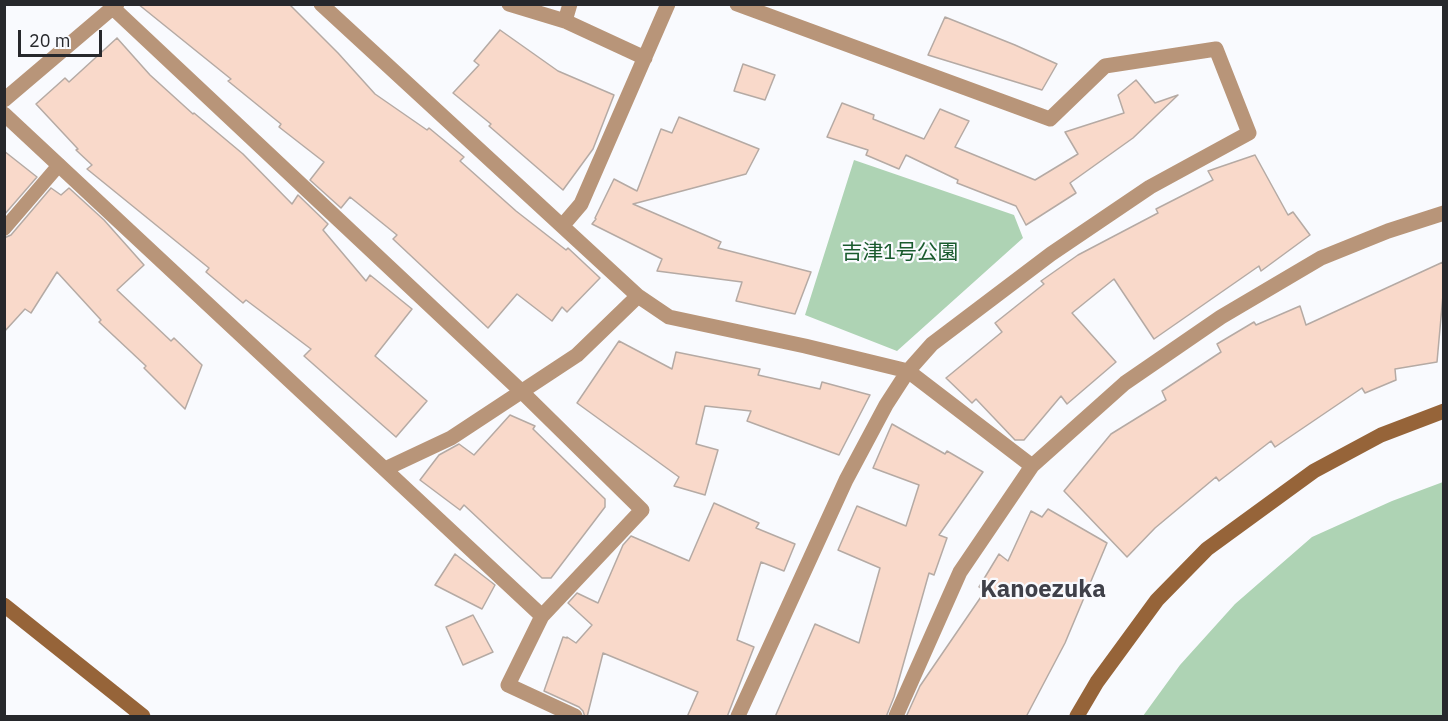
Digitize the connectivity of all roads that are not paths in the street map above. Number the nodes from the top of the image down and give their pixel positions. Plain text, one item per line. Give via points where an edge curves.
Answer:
1 (321, 4) edge
2 (509, 4) edge
3 (570, 4) edge
4 (668, 4) edge
5 (737, 4) edge
6 (115, 6) edge
7 (565, 21) junction
8 (645, 58) junction
9 (4, 100) edge
10 (4, 114) edge
11 (59, 165) junction
12 (1443, 213) edge
13 (563, 225) junction
14 (4, 229) edge
15 (638, 296) junction
16 (908, 371) junction
17 (521, 391) junction
18 (1443, 411) edge
19 (1032, 466) junction
20 (385, 469) junction
21 (4, 605) edge
22 (542, 615) junction
23 (143, 717) edge
24 (575, 717) edge
25 (738, 717) edge
26 (896, 717) edge
27 (1077, 717) edge

1 - 13 street
2 - 7 street
3 - 7 street
4 - 8 street
5 - 16 street via 1050,119 1106,66 1216,49 1250,133 1150,188 1051,254 932,344
6 - 9 street
6 - 17 street
7 - 8 street
8 - 13 street via 581,204
10 - 11 street
11 - 14 lane
11 - 20 street
12 - 19 street via 1321,258 1221,317 1125,383
13 - 15 street
15 - 16 street via 669,317
15 - 17 street via 577,355
16 - 19 street
16 - 25 street via 846,480
17 - 20 street via 451,438
17 - 22 street via 642,510
18 - 27 street via 1381,435 1314,471 1207,549 1157,600 1097,682
19 - 26 street via 960,572
20 - 22 street
21 - 23 street
22 - 24 street via 508,686

